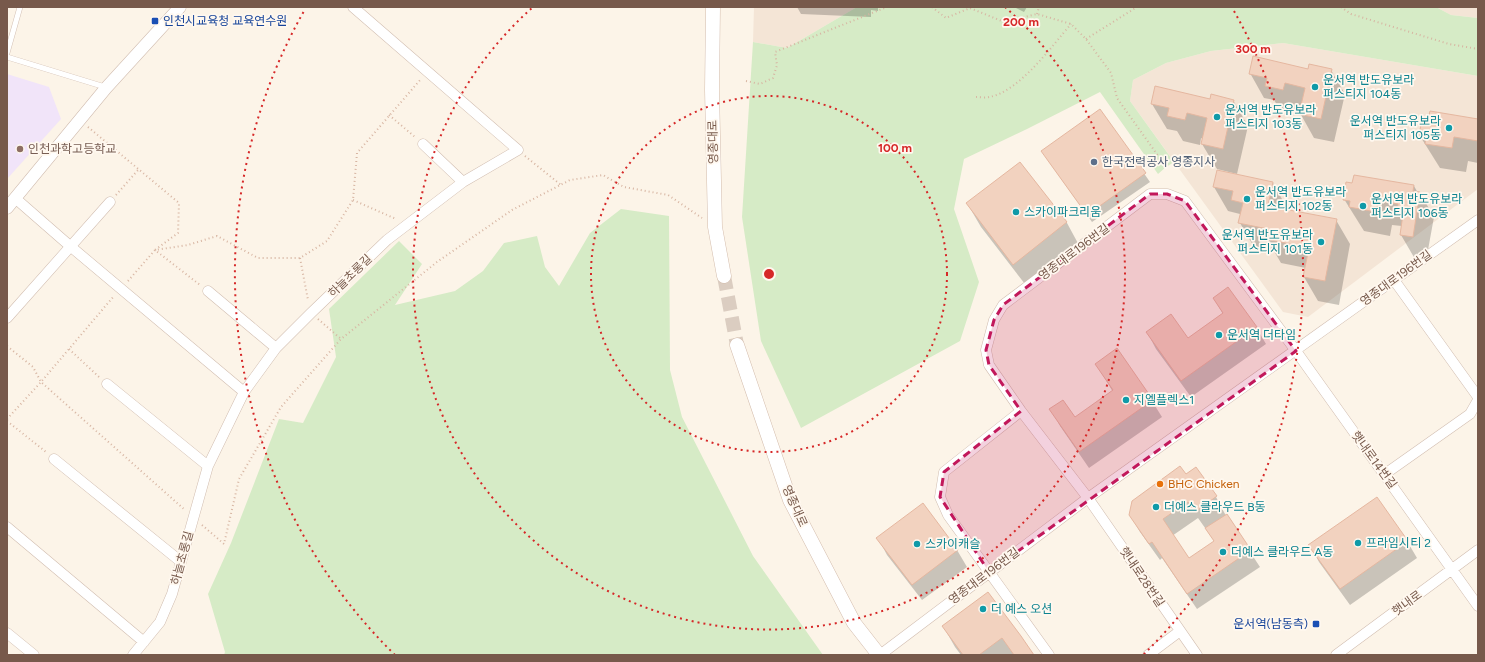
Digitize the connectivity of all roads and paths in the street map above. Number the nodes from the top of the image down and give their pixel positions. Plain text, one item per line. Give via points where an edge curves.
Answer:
1 (20, 7) edge
2 (180, 7) edge
3 (353, 7) edge
4 (713, 7) edge
5 (887, 7) edge
6 (932, 7) edge
7 (1039, 7) edge
8 (1137, 7) edge
9 (1342, 7) edge
10 (970, 8) edge
11 (1037, 14) junction
12 (1071, 24) junction
13 (1086, 39) junction
14 (1478, 50) edge
15 (7, 53) edge
16 (7, 57) edge
17 (427, 71) junction
18 (746, 81) dead end
19 (106, 88) junction
20 (976, 98) dead end
21 (389, 115) junction
22 (80, 119) junction
23 (423, 144) joint
24 (518, 150) junction
25 (1166, 167) dead end
26 (139, 169) junction
27 (463, 182) junction
28 (561, 185) junction
29 (15, 198) junction
30 (354, 200) junction
31 (110, 202) joint
32 (7, 208) edge
33 (1478, 220) edge
34 (408, 224) junction
35 (715, 227) junction
36 (70, 246) junction
37 (154, 250) junction
38 (724, 276) tunnel mouth
39 (1394, 280) junction
40 (124, 285) dead end
41 (119, 291) dead end
42 (208, 291) joint
43 (7, 318) edge
44 (737, 345) tunnel mouth
45 (7, 346) edge
46 (276, 348) junction
47 (69, 349) junction
48 (1296, 351) junction
49 (41, 382) junction
50 (107, 384) joint
51 (244, 392) junction
52 (1478, 397) edge
53 (1478, 400) edge
54 (1022, 411) junction
55 (7, 420) edge
56 (54, 459) joint
57 (208, 466) junction
58 (1384, 474) junction
59 (1088, 498) junction
60 (189, 513) dead end
61 (201, 523) dead end
62 (7, 527) edge
63 (1478, 550) edge
64 (180, 561) junction
65 (1451, 570) junction
66 (989, 572) junction
67 (1478, 606) edge
68 (1180, 631) junction
69 (7, 633) edge
70 (144, 642) junction
71 (34, 655) edge
72 (133, 655) edge
73 (879, 655) edge
74 (1049, 655) edge
75 (1148, 655) edge
76 (1197, 655) edge
77 (1336, 655) edge

1 - 15 lane
2 - 19 street
3 - 17 street
4 - 35 main road, 영종대로
5 - 18 path via 775,52 777,65 773,78 760,84
6 - 10 path via 946,18
7 - 11 path
8 - 13 path
9 - 14 path via 1351,14 1449,44
10 - 11 path via 1004,22
11 - 12 path
12 - 13 path
12 - 20 path via 1033,69 1008,89 989,97
13 - 25 path via 1111,73 1117,98
16 - 19 lane
17 - 21 path
17 - 24 street
19 - 22 street
21 - 23 path
21 - 30 path via 356,153
22 - 26 path
22 - 29 street
23 - 27 street
24 - 27 street, 하늘초롱길
24 - 28 path
26 - 31 path
26 - 37 path via 179,203 178,233
27 - 34 street, 하늘초롱길
28 - 35 path via 570,180 603,175 624,187 668,195
28 - 61 path via 512,210 437,262 341,339 280,407 239,479 224,544
29 - 32 street
29 - 36 street
30 - 34 path
30 - 37 path via 327,241 300,258 258,258 217,236 188,245
31 - 36 street
33 - 39 street, 영종대로196번길
34 - 46 street, 하늘초롱길 via 387,240
35 - 38 main road, 영종대로
36 - 43 street
36 - 51 street
37 - 40 path
37 - 42 path
39 - 48 street, 영종대로196번길
39 - 52 street
41 - 47 path
42 - 46 street
44 - 73 main road, 영종대로 via 790,500 854,623
45 - 49 path via 32,367
46 - 51 street, 하늘초롱길
47 - 49 path
47 - 50 path
48 - 54 street, 영종대로196번길 via 1185,201 1167,194 1150,194 1003,305 994,320 986,350 989,365
48 - 58 street, 햇내로14번길
48 - 59 street, 영종대로196번길
49 - 55 path
49 - 60 path
50 - 57 street
51 - 57 street, 하늘초롱길
53 - 58 street via 1470,414
54 - 59 street, 영종대로196번길
54 - 66 street via 944,472 940,497 948,515
55 - 56 path
56 - 64 street
57 - 64 street, 하늘초롱길
58 - 65 street, 햇내로14번길
59 - 66 street, 영종대로196번길
59 - 68 street, 햇내로28번길
62 - 70 street
63 - 65 street, 햇내로
64 - 70 street, 하늘초롱길 via 172,594 160,622
65 - 67 street, 햇내로14번길
65 - 77 street, 햇내로
66 - 73 street, 영종대로196번길
66 - 74 street
68 - 75 street
68 - 76 street, 햇내로28번길
69 - 71 street
70 - 72 street, 하늘초롱길

